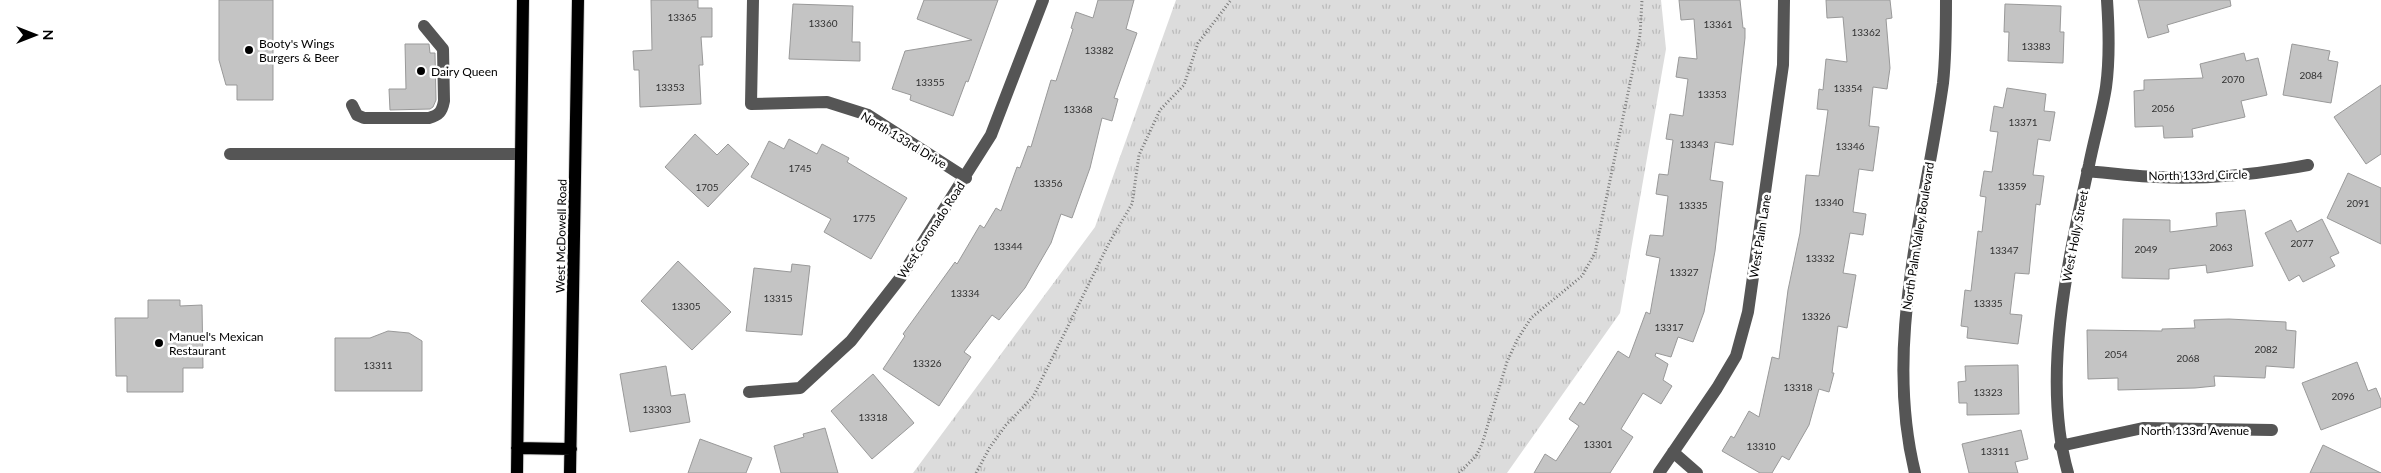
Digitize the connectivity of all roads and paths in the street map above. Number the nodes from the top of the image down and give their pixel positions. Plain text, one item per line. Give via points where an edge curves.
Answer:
1 (522, 0) edge
2 (578, 0) edge
3 (753, 0) edge
4 (1042, 0) edge
5 (1231, 0) edge
6 (1642, 0) edge
7 (1784, 0) edge
8 (1946, 0) edge
9 (2107, 0) edge
10 (424, 26) dead end
11 (352, 105) dead end
12 (230, 154) dead end
13 (521, 154) junction
14 (2308, 165) dead end
15 (2087, 170) junction
16 (966, 178) junction
17 (749, 392) dead end
18 (2272, 430) dead end
19 (2060, 446) junction
20 (517, 448) junction
21 (571, 449) junction
22 (1673, 452) junction
23 (517, 473) edge
24 (570, 473) edge
25 (976, 473) edge
26 (1459, 473) edge
27 (1659, 473) edge
28 (1697, 473) edge
29 (1915, 473) edge
30 (2068, 473) edge

1 - 13 main road
2 - 21 main road, West McDowell Road
3 - 16 street, North 133rd Drive via 752,104 827,102 868,116
4 - 16 street, West Coronado Road via 991,135
5 - 25 path via 1198,43 1184,85 1160,110 1139,155 1132,204 1109,243 1033,397 1006,425
6 - 26 path via 1640,35 1594,253 1582,276 1531,318 1517,340 1482,444 1476,456
7 - 22 street, West Palm Lane via 1783,66 1748,312 1736,356
8 - 29 street, North Palm Valley Boulevard via 1943,82 1904,327 1906,412
9 - 15 street, West Holly Street via 2110,37 2106,87
10 - 11 street via 443,48 444,102 438,116 364,118 357,115
12 - 13 street
13 - 20 main road
14 - 15 street, North 133rd Circle via 2263,173 2157,178
15 - 19 street, West Holly Street via 2064,296 2057,361
16 - 17 street, West Coronado Road via 901,277 851,341 800,388
18 - 19 street, North 133rd Avenue via 2143,428
19 - 30 street, West Holly Street
20 - 21 main road
20 - 23 main road
21 - 24 main road, West McDowell Road
22 - 27 street, West Palm Lane
22 - 28 street

